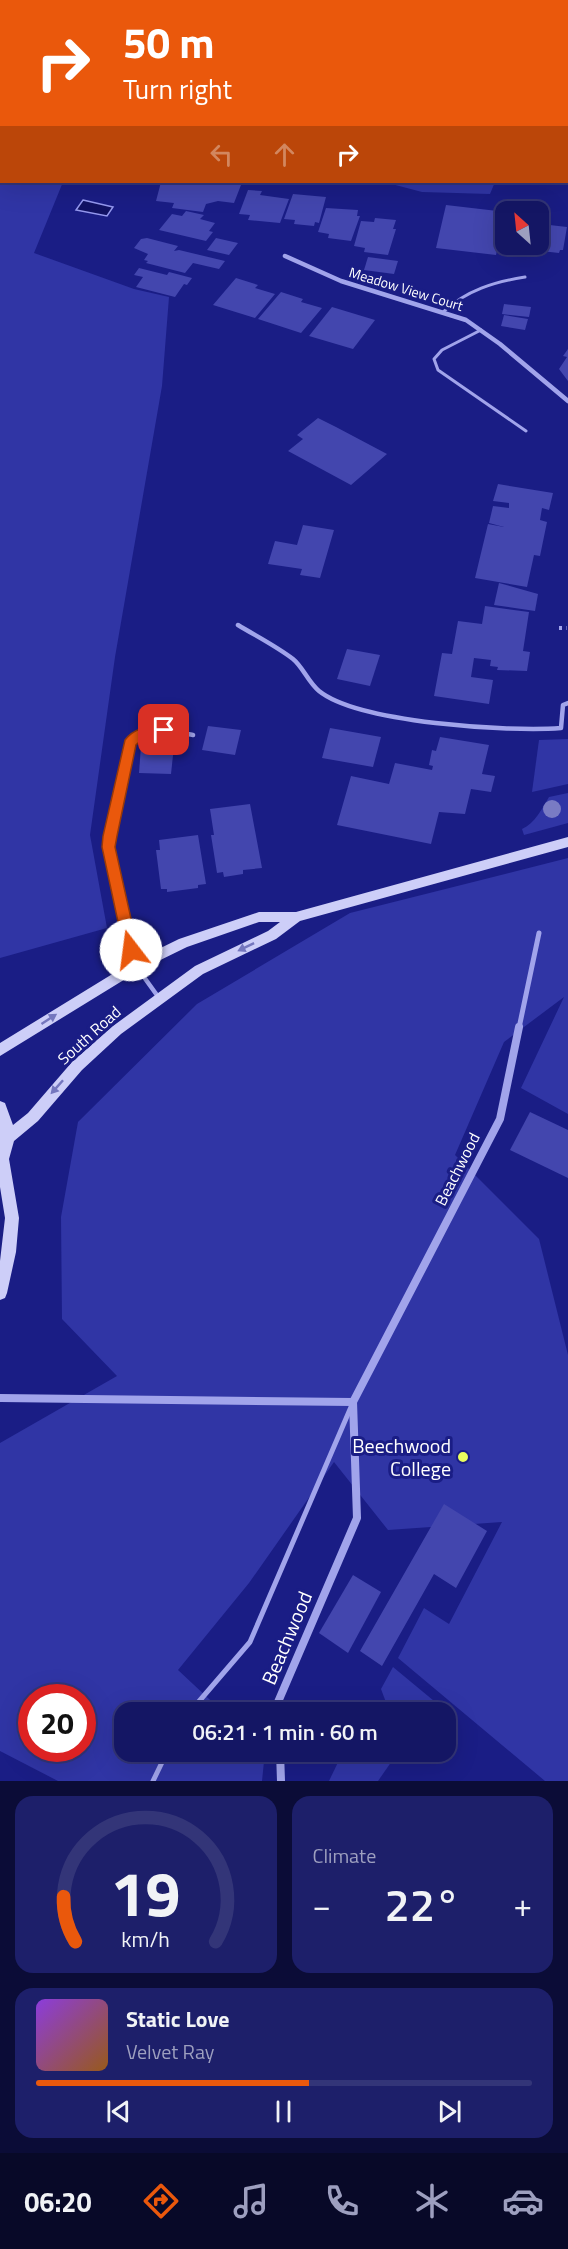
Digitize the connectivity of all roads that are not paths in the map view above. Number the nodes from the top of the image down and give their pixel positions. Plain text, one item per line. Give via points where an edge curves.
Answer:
1 (285, 256) dead end
2 (525, 277) dead end
3 (443, 312) junction
4 (481, 330) junction
5 (568, 401) edge
6 (526, 431) dead end
7 (238, 625) dead end
8 (568, 703) edge
9 (193, 735) dead end
10 (568, 842) edge
11 (296, 917) junction
12 (539, 933) dead end
13 (136, 966) junction
14 (159, 998) junction
15 (0, 1050) edge
16 (0, 1107) edge
17 (8, 1138) junction
18 (1, 1160) edge
19 (0, 1293) edge
20 (0, 1398) edge
21 (353, 1402) junction
22 (198, 1702) edge
23 (278, 1702) edge
24 (162, 1762) edge
25 (280, 1762) edge
26 (153, 1781) edge
27 (281, 1781) edge

1 - 3 street, Meadow View Court via 341,281
2 - 3 lane via 476,288
3 - 4 street, Meadow View Court
4 - 5 street, Meadow View Court
4 - 6 lane via 442,350 434,359 438,370
7 - 8 lane via 294,660 319,692 362,711 447,724 536,730 561,728 563,705
9 - 13 lane via 164,730 144,732 130,744 109,847
10 - 11 main road, South Road
11 - 13 main road, South Road via 259,917 183,943
11 -> 14 main road, South Road via 272,935 199,970
12 - 21 street, Beachwood via 500,1119
13 - 14 lane
15 -> 13 main road, South Road
14 -> 17 main road, South Road via 77,1066 33,1117
16 - 17 main road via 6,1118
17 - 18 main road
18 - 19 main road via 12,1218
20 - 21 street
21 - 22 lane via 250,1642
21 - 23 street, Beachwood via 357,1518
24 - 26 lane
25 - 27 street

